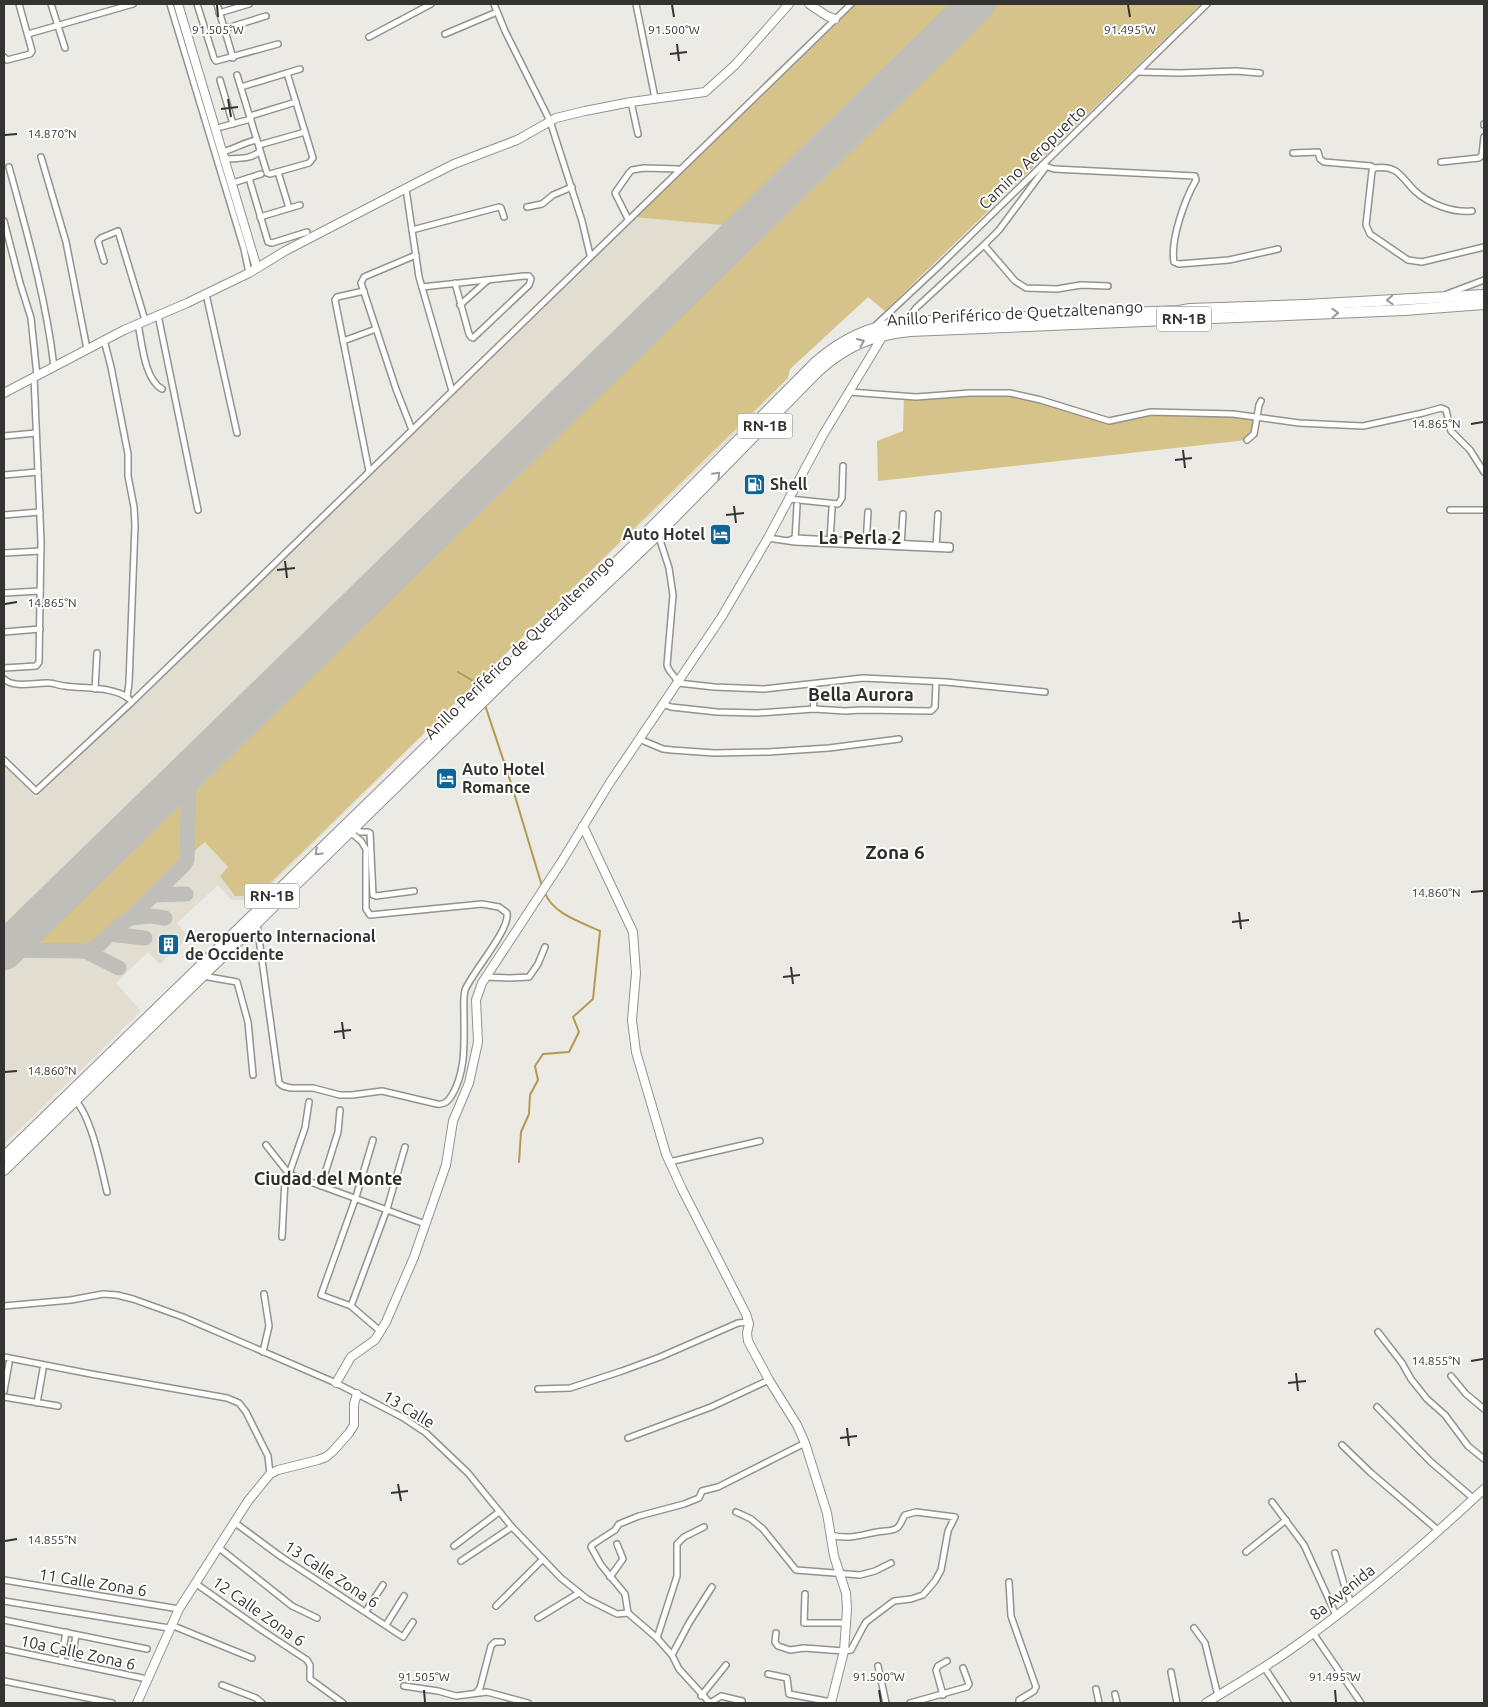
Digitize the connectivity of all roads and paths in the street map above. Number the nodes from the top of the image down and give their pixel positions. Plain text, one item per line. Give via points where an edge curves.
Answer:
1 (19, 4) edge
2 (50, 4) edge
3 (133, 4) edge
4 (170, 4) edge
5 (178, 4) edge
6 (197, 4) edge
7 (217, 4) edge
8 (249, 4) edge
9 (431, 4) edge
10 (494, 4) edge
11 (636, 4) edge
12 (789, 4) edge
13 (809, 4) edge
14 (851, 4) edge
15 (1207, 4) edge
16 (497, 12) junction
17 (220, 13) junction
18 (266, 16) dead end
19 (836, 19) junction
20 (57, 26) junction
21 (224, 29) junction
22 (28, 34) junction
23 (444, 34) dead end
24 (369, 36) dead end
25 (278, 44) dead end
26 (64, 48) dead end
27 (4, 57) edge
28 (233, 58) junction
29 (300, 69) dead end
30 (1138, 72) junction
31 (287, 73) junction
32 (1260, 73) dead end
33 (237, 75) dead end
34 (220, 80) dead end
35 (242, 87) junction
36 (655, 98) junction
37 (296, 102) junction
38 (631, 102) junction
39 (250, 117) junction
40 (550, 121) junction
41 (233, 124) junction
42 (221, 127) dead end
43 (305, 132) junction
44 (638, 134) dead end
45 (1484, 137) edge
46 (259, 145) junction
47 (1293, 153) dead end
48 (223, 156) junction
49 (41, 157) dead end
50 (1441, 162) dead end
51 (1044, 166) junction
52 (9, 167) dead end
53 (1374, 168) junction
54 (678, 169) junction
55 (278, 172) junction
56 (261, 174) dead end
57 (249, 178) junction
58 (236, 182) dead end
59 (572, 187) junction
60 (406, 189) junction
61 (300, 205) dead end
62 (527, 207) dead end
63 (289, 208) junction
64 (1472, 211) dead end
65 (260, 216) junction
66 (504, 217) dead end
67 (628, 219) junction
68 (4, 222) edge
69 (412, 230) junction
70 (307, 232) dead end
71 (984, 245) junction
72 (1484, 247) edge
73 (1278, 249) dead end
74 (416, 255) junction
75 (590, 256) junction
76 (104, 261) dead end
77 (257, 268) junction
78 (249, 273) junction
79 (488, 279) junction
80 (1484, 280) edge
81 (454, 282) junction
82 (1108, 286) dead end
83 (422, 287) junction
84 (364, 291) junction
85 (206, 294) junction
86 (1484, 295) edge
87 (1484, 299) edge
88 (1438, 303) junction
89 (1484, 304) edge
90 (460, 305) junction
91 (1305, 305) junction
92 (1182, 311) junction
93 (158, 315) junction
94 (1230, 317) junction
95 (985, 319) junction
96 (142, 322) junction
97 (906, 322) junction
98 (1028, 326) junction
99 (376, 328) junction
100 (873, 328) junction
101 (884, 334) junction
102 (104, 340) junction
103 (342, 341) junction
104 (87, 349) junction
105 (54, 366) junction
106 (35, 376) junction
107 (162, 389) dead end
108 (452, 391) junction
109 (849, 392) junction
110 (4, 393) edge
111 (1261, 400) dead end
112 (1257, 417) junction
113 (412, 430) junction
114 (236, 433) dead end
115 (36, 434) junction
116 (4, 436) edge
117 (1247, 440) dead end
118 (843, 466) dead end
119 (369, 471) junction
120 (38, 472) junction
121 (1484, 472) edge
122 (4, 475) edge
123 (696, 484) junction
124 (789, 499) junction
125 (797, 505) dead end
126 (832, 508) dead end
127 (198, 510) dead end
128 (1450, 510) dead end
129 (1484, 510) edge
130 (40, 512) junction
131 (868, 512) dead end
132 (903, 514) dead end
133 (938, 514) dead end
134 (4, 515) edge
135 (658, 534) junction
136 (768, 538) junction
137 (794, 540) junction
138 (830, 542) junction
139 (866, 543) junction
140 (901, 545) junction
141 (41, 551) junction
142 (4, 554) edge
143 (40, 591) junction
144 (4, 593) edge
145 (40, 629) junction
146 (4, 632) edge
147 (97, 653) dead end
148 (4, 668) edge
149 (4, 679) edge
150 (936, 682) junction
151 (678, 683) junction
152 (812, 684) junction
153 (95, 689) junction
154 (1046, 692) dead end
155 (483, 696) junction
156 (127, 697) junction
157 (132, 702) junction
158 (663, 704) junction
159 (814, 709) junction
160 (639, 739) junction
161 (899, 739) dead end
162 (4, 760) edge
163 (583, 826) junction
164 (353, 830) junction
165 (414, 891) dead end
166 (257, 923) junction
167 (545, 947) dead end
168 (202, 976) junction
169 (485, 977) junction
170 (114, 1050) junction
171 (253, 1075) dead end
172 (76, 1087) junction
173 (75, 1100) junction
174 (309, 1102) dead end
175 (340, 1110) dead end
176 (373, 1140) dead end
177 (760, 1141) dead end
178 (266, 1145) dead end
179 (405, 1147) dead end
180 (4, 1158) edge
181 (669, 1162) junction
182 (4, 1170) edge
183 (289, 1174) junction
184 (321, 1186) junction
185 (107, 1192) dead end
186 (356, 1197) junction
187 (387, 1209) junction
188 (425, 1224) junction
189 (282, 1237) dead end
190 (264, 1294) dead end
191 (4, 1306) edge
192 (351, 1306) junction
193 (749, 1322) junction
194 (380, 1332) junction
195 (1378, 1332) dead end
196 (263, 1352) junction
197 (4, 1357) edge
198 (9, 1363) dead end
199 (43, 1369) dead end
200 (1451, 1376) dead end
201 (769, 1380) junction
202 (336, 1383) junction
203 (538, 1389) dead end
204 (4, 1391) edge
205 (357, 1394) junction
206 (4, 1397) edge
207 (37, 1402) junction
208 (58, 1406) dead end
209 (1377, 1407) dead end
210 (1484, 1409) edge
211 (628, 1438) dead end
212 (805, 1443) junction
213 (1342, 1445) dead end
214 (1484, 1459) edge
215 (270, 1474) junction
216 (1484, 1489) edge
217 (1474, 1499) junction
218 (1272, 1502) dead end
219 (500, 1512) junction
220 (736, 1512) dead end
221 (1286, 1520) junction
222 (234, 1522) junction
223 (704, 1527) dead end
224 (512, 1528) junction
225 (1439, 1531) junction
226 (831, 1535) junction
227 (617, 1544) dead end
228 (454, 1546) dead end
229 (218, 1547) junction
230 (1246, 1552) dead end
231 (1335, 1553) dead end
232 (543, 1559) junction
233 (461, 1561) dead end
234 (891, 1563) dead end
235 (840, 1573) junction
236 (610, 1577) junction
237 (4, 1580) edge
238 (1009, 1582) dead end
239 (195, 1583) junction
240 (383, 1585) dead end
241 (712, 1587) dead end
242 (579, 1593) junction
243 (805, 1594) dead end
244 (404, 1596) dead end
245 (4, 1601) edge
246 (1352, 1602) junction
247 (496, 1606) dead end
248 (179, 1609) junction
249 (366, 1611) junction
250 (628, 1613) junction
251 (1336, 1615) junction
252 (317, 1618) dead end
253 (538, 1618) dead end
254 (4, 1620) edge
255 (413, 1622) dead end
256 (386, 1624) junction
257 (846, 1624) junction
258 (170, 1627) junction
259 (1194, 1628) dead end
260 (66, 1632) junction
261 (776, 1633) dead end
262 (1313, 1633) junction
263 (76, 1635) junction
264 (657, 1638) junction
265 (502, 1642) dead end
266 (4, 1649) edge
267 (146, 1649) dead end
268 (844, 1651) junction
269 (672, 1656) junction
270 (252, 1658) dead end
271 (61, 1661) junction
272 (947, 1661) dead end
273 (71, 1663) junction
274 (726, 1665) dead end
275 (878, 1666) dead end
276 (1264, 1667) junction
277 (963, 1668) dead end
278 (1171, 1672) dead end
279 (768, 1674) dead end
280 (147, 1679) junction
281 (4, 1681) edge
282 (222, 1685) dead end
283 (404, 1686) dead end
284 (1096, 1689) dead end
285 (476, 1693) junction
286 (1115, 1694) dead end
287 (943, 1695) junction
288 (701, 1696) junction
289 (1218, 1696) junction
290 (742, 1701) dead end
291 (112, 1703) edge
292 (137, 1703) edge
293 (262, 1703) edge
294 (343, 1703) edge
295 (528, 1703) edge
296 (710, 1703) edge
297 (831, 1703) edge
298 (886, 1703) edge
299 (910, 1703) edge
300 (1019, 1703) edge
301 (1099, 1703) edge
302 (1117, 1703) edge
303 (1177, 1703) edge
304 (1206, 1703) edge
305 (1288, 1703) edge
306 (1361, 1703) edge

1 - 22 street
2 - 20 street
3 - 20 street
4 - 78 street
5 - 48 street
6 - 28 street via 214,59
7 - 17 street
8 - 17 street
9 - 24 street
10 - 16 street
11 - 36 street
12 - 36 street via 709,89 698,94
13 - 19 street
14 - 19 street
15 - 30 street, Camino Aeropuerto
16 - 23 street
16 - 40 street
17 - 21 street
18 - 21 street
19 - 54 street
20 - 22 street
20 - 26 street
21 - 28 street
22 - 27 street via 31,53 8,60
25 - 28 street
29 - 31 street
30 - 32 street
30 - 51 street, Camino Aeropuerto
31 - 35 street
31 - 37 street
33 - 35 street
34 - 41 street
35 - 39 street
36 - 38 street
37 - 39 street
37 - 43 street
38 - 40 street
38 - 44 street
39 - 41 street
39 - 46 street
40 - 59 street
40 - 60 street via 517,140 454,164
41 - 42 street
43 - 46 street
43 - 55 street via 312,161
45 - 50 street via 1479,158
46 - 48 street via 241,144
46 - 48 street via 255,155 246,158
46 - 55 street via 267,173
47 - 53 street via 1318,152 1324,162
48 - 77 street
49 - 104 street via 66,242
51 - 71 street via 999,230
51 - 73 street via 1195,176 1175,237 1174,262 1179,264 1210,262
51 - 100 street, Camino Aeropuerto
52 - 105 street via 39,275
53 - 64 street via 1390,167 1416,192 1443,207 1453,211
53 - 72 street via 1366,224 1370,234 1408,260 1422,262
54 - 67 street
54 - 67 street via 638,168 628,173 616,193
55 - 63 street
56 - 57 street
57 - 58 street
57 - 65 street
59 - 62 street via 555,193 542,204
59 - 75 street
60 - 69 street
60 - 77 street
61 - 63 street
63 - 65 street
65 - 70 street via 269,243
66 - 69 street via 499,207
67 - 75 street
68 - 106 street via 32,318
69 - 74 street
71 - 82 street via 1015,281 1026,288
71 - 97 street via 916,308
74 - 83 street
74 - 84 street via 364,277
75 - 108 street
76 - 96 street via 98,241 118,231
77 - 78 street
78 - 85 street
79 - 81 street
79 - 90 street
79 - 90 street via 524,276 531,279 529,285 474,338 470,336
80 - 88 street
81 - 83 street
81 - 90 street
83 - 108 street
84 - 99 street
84 - 103 street via 336,298
85 - 93 street
85 - 114 street
86 - 88 highway, Anillo Periférico de Quetzaltenango / RN-1B via 1466,295
87 - 88 highway
88 - 89 highway, Anillo Periférico de Quetzaltenango / RN-1B
88 -> 91 highway, Anillo Periférico de Quetzaltenango / RN-1B
94 -> 88 highway, Anillo Periférico de Quetzaltenango / RN-1B
91 - 92 highway, Anillo Periférico de Quetzaltenango / RN-1B
91 - 94 highway via 1298,309 1247,312
92 - 95 highway, Anillo Periférico de Quetzaltenango / RN-1B
92 - 98 highway via 1172,317
93 - 96 street
93 - 127 street
94 - 98 highway, Anillo Periférico de Quetzaltenango / RN-1B
95 - 97 highway, Anillo Periférico de Quetzaltenango / RN-1B
95 - 101 highway via 891,328
96 - 102 street
96 - 107 street via 149,374
97 - 100 highway, Anillo Periférico de Quetzaltenango / RN-1B
98 - 101 highway, Anillo Periférico de Quetzaltenango / RN-1B
99 - 103 street
99 - 113 street
100 - 123 highway, Anillo Periférico de Quetzaltenango / RN-1B via 849,338 820,358
101 - 109 street
135 -> 101 highway, Anillo Periférico de Quetzaltenango / RN-1B via 836,356 858,343
102 - 104 street
102 - 156 street via 128,454 135,519
103 - 119 street
104 - 105 street
105 - 106 street
106 - 110 street
106 - 115 street
108 - 113 street
109 - 112 street via 916,397 1010,394 1109,421 1156,412
109 - 124 street
111 - 112 street
112 - 117 street via 1254,434
112 - 121 street via 1362,426 1444,408 1451,431 1470,450
113 - 119 street
115 - 116 street
115 - 120 street
118 - 124 street via 840,503
119 - 157 street
120 - 122 street
120 - 130 street
123 - 135 highway via 692,495 658,527
123 - 155 highway, Anillo Periférico de Quetzaltenango / RN-1B
124 - 136 street
125 - 137 street
126 - 138 street
128 - 129 street
130 - 134 street
130 - 141 street
131 - 139 street
132 - 140 street
133 - 140 street via 936,547
135 - 151 street via 669,568 673,595 667,665
135 - 155 highway, Anillo Periférico de Quetzaltenango / RN-1B
136 - 137 street
136 - 151 street
137 - 138 street
138 - 139 street
139 - 140 street
141 - 142 street
141 - 143 street
143 - 144 street
143 - 145 street
145 - 146 street
145 - 148 street via 38,665
147 - 153 street
149 - 153 street via 13,684 52,683
150 - 152 street via 863,678
150 - 154 street
150 - 159 street via 935,707 931,711
151 - 152 street via 750,689
151 - 158 street
152 - 159 street
153 - 156 street
155 - 164 highway, Anillo Periférico de Quetzaltenango / RN-1B
155 -> 170 highway, Anillo Periférico de Quetzaltenango / RN-1B
156 - 157 street
157 - 162 street via 36,791
158 - 159 street via 717,712
158 - 160 street
160 - 161 street via 663,749 731,753 804,750
160 - 163 street
163 - 169 street
163 - 181 street via 633,932 636,973 632,1020 636,1052
164 - 165 street via 370,833 373,895
164 - 166 highway, Anillo Periférico de Quetzaltenango / RN-1B
164 - 166 street via 366,849 366,909 370,915 482,904 499,907 507,913 502,931 465,990 462,1072 448,1101 437,1104 382,1091 340,1095 313,1088 291,1088 279,1083
166 - 168 highway, Anillo Periférico de Quetzaltenango / RN-1B
167 - 169 street via 528,978
168 - 171 street via 237,982 248,1022
168 - 173 highway, Anillo Periférico de Quetzaltenango / RN-1B
169 - 188 street via 476,1000 479,1039 469,1082 453,1121 446,1165
170 - 172 highway, Anillo Periférico de Quetzaltenango / RN-1B
170 - 173 highway
172 - 173 highway
172 - 180 highway, Anillo Periférico de Quetzaltenango / RN-1B
173 - 182 highway, Anillo Periférico de Quetzaltenango / RN-1B
173 - 185 street via 91,1132
174 - 183 street via 305,1128
175 - 184 street via 338,1132
176 - 186 street
177 - 181 street
178 - 183 street
179 - 187 street
181 - 193 street
183 - 184 street
183 - 189 street via 285,1181
184 - 186 street
186 - 187 street
186 - 192 street via 321,1295
187 - 188 street
187 - 192 street
188 - 194 street via 389,1318
190 - 196 street via 269,1326
191 - 196 street, 13 Calle via 117,1295 183,1317
192 - 194 street
193 - 201 street via 748,1341
193 - 203 street via 738,1323 660,1358 570,1388
194 - 202 street via 375,1340 351,1357
195 - 214 street via 1427,1399 1445,1415 1468,1446
196 - 202 street, 13 Calle
197 - 215 street via 236,1401 246,1412 268,1456
198 - 204 street
199 - 207 street
200 - 210 street
201 - 211 street via 711,1407
201 - 212 street
202 - 205 street, 13 Calle
205 - 215 street via 354,1425 329,1454
205 - 219 street, 13 Calle via 426,1433 468,1473
206 - 207 street
207 - 208 street
209 - 217 street via 1431,1462
212 - 226 street
212 - 236 street via 718,1487 702,1491 698,1498 618,1525 591,1546
213 - 225 street
215 - 222 street
216 - 217 street, 8a Avenida
217 - 225 street, 8a Avenida
218 - 221 street
219 - 224 street, 13 Calle
219 - 228 street
220 - 235 street via 763,1529 796,1570
221 - 230 street
221 - 251 street via 1304,1545
222 - 229 street
222 - 249 street, 13 Calle Zona 6
223 - 264 street via 677,1544 677,1576
224 - 232 street, 13 Calle
224 - 233 street
225 - 246 street, 8a Avenida
226 - 235 street
226 - 268 street via 858,1537 894,1530 905,1515 912,1512 955,1517 948,1531 941,1570 935,1581 923,1595 897,1600 873,1617 851,1650
227 - 236 street via 623,1559
229 - 239 street
229 - 252 street via 292,1606
231 - 246 street
232 - 242 street, 13 Calle
232 - 247 street
234 - 235 street via 864,1574
235 - 257 street via 846,1593
236 - 250 street via 625,1594
237 - 248 street, 11 Calle Zona 6
238 - 300 street via 1011,1616 1036,1687
239 - 248 street
239 - 294 street, 12 Calle Zona 6 via 306,1659 310,1665 310,1679
240 - 249 street
241 - 269 street
242 - 250 street, 13 Calle via 617,1614
242 - 253 street
243 - 257 street via 804,1623
244 - 256 street
245 - 258 street
246 - 251 street, 8a Avenida
248 - 258 street
249 - 256 street, 13 Calle Zona 6
250 - 264 street, 13 Calle
251 - 262 street, 8a Avenida
254 - 260 street
255 - 256 street, 13 Calle Zona 6 via 404,1637
257 - 268 street
258 - 270 street
258 - 280 street
259 - 289 street via 1205,1643
260 - 263 street
260 - 271 street
261 - 268 street via 775,1642 782,1648
262 - 276 street, 8a Avenida
262 - 306 street
263 - 267 street
263 - 273 street
264 - 269 street, 13 Calle
265 - 285 street via 491,1646
266 - 271 street, 10a Calle Zona 6
268 - 297 street
269 - 288 street, 13 Calle
271 - 273 street, 10a Calle Zona 6
272 - 287 street via 936,1670
273 - 280 street, 10a Calle Zona 6
274 - 288 street
275 - 298 street
276 - 289 street, 8a Avenida
276 - 305 street
277 - 287 street via 969,1685
278 - 303 street
279 - 297 street via 787,1678 790,1694
280 - 292 street
281 - 291 street
282 - 293 street
283 - 285 street via 456,1696
284 - 301 street
285 - 295 street via 490,1693
286 - 302 street
287 - 299 street
288 - 296 street, 13 Calle
289 - 304 street, 8a Avenida
290 - 296 street via 721,1696

